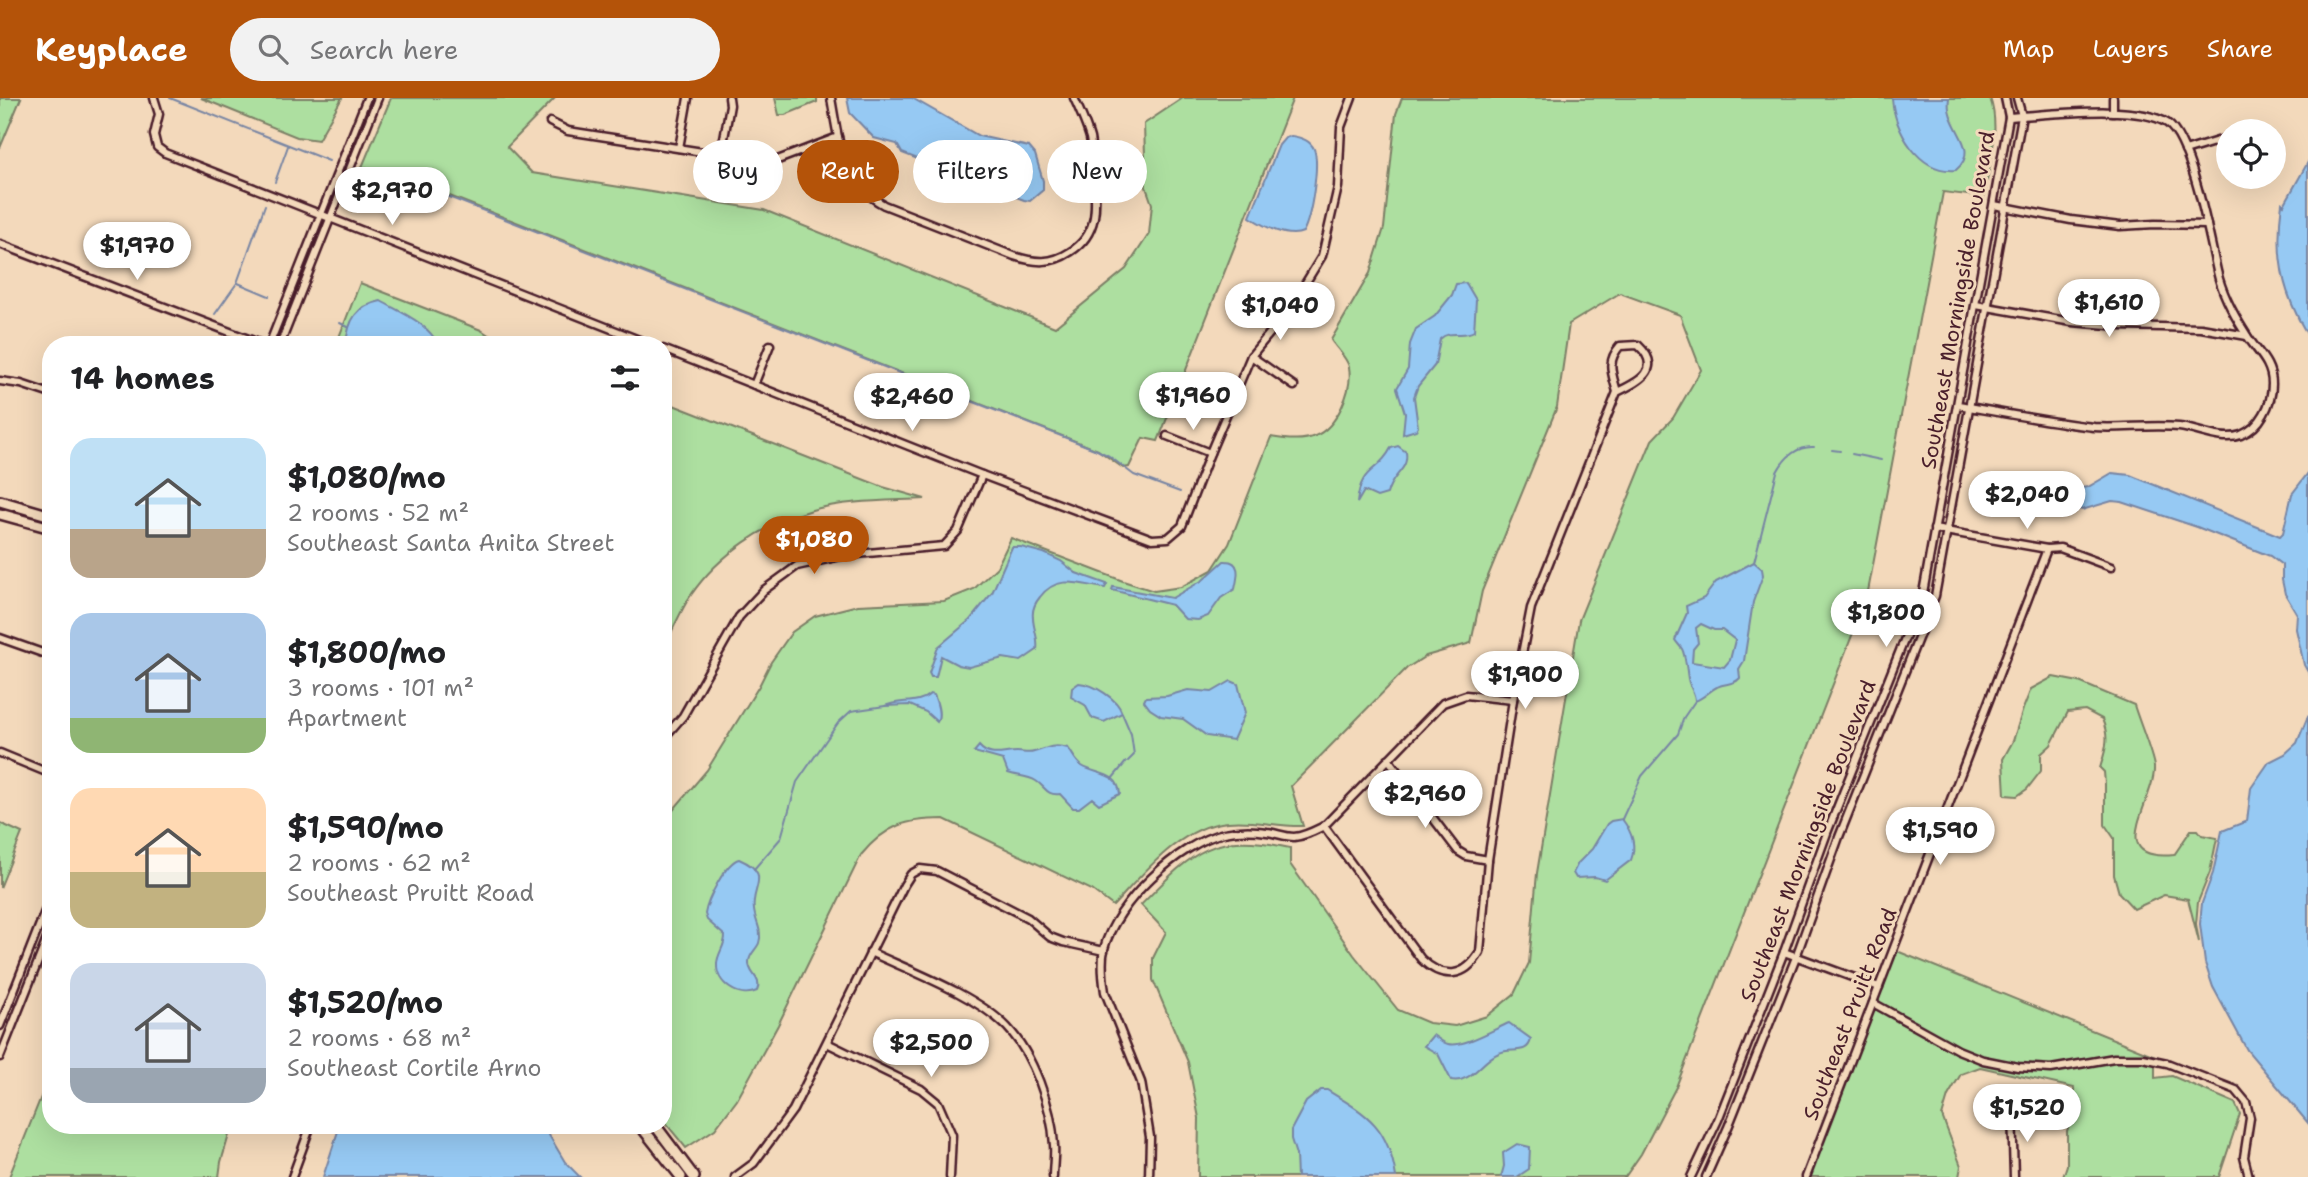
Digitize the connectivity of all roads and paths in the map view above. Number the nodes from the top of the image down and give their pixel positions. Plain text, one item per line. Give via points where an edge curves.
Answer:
1 (154, 98) edge
2 (367, 98) edge
3 (378, 98) edge
4 (688, 98) edge
5 (729, 98) edge
6 (831, 98) edge
7 (1074, 98) edge
8 (1352, 98) edge
9 (2005, 98) edge
10 (2017, 98) edge
11 (2113, 98) edge
12 (2113, 112) junction
13 (2022, 116) junction
14 (2009, 117) junction
15 (550, 122) dead end
16 (838, 137) junction
17 (724, 140) edge
18 (2216, 141) edge
19 (679, 148) junction
20 (693, 150) edge
21 (2185, 151) junction
22 (783, 158) edge
23 (1994, 205) junction
24 (2007, 207) junction
25 (320, 213) junction
26 (330, 217) junction
27 (2207, 225) junction
28 (0, 244) edge
29 (1976, 305) junction
30 (1988, 307) junction
31 (242, 336) edge
32 (270, 336) edge
33 (283, 336) edge
34 (629, 336) edge
35 (2247, 336) junction
36 (770, 345) dead end
37 (672, 353) edge
38 (1251, 356) junction
39 (0, 381) edge
40 (754, 385) junction
41 (1294, 386) dead end
42 (42, 391) edge
43 (1618, 392) junction
44 (1958, 405) junction
45 (1970, 407) junction
46 (1167, 436) dead end
47 (1210, 453) junction
48 (982, 475) junction
49 (0, 501) edge
50 (0, 513) edge
51 (42, 513) edge
52 (42, 525) edge
53 (1934, 529) junction
54 (1946, 531) junction
55 (2047, 549) junction
56 (2111, 567) dead end
57 (1906, 637) junction
58 (0, 638) edge
59 (1917, 642) junction
60 (42, 653) edge
61 (1513, 700) junction
62 (672, 728) edge
63 (1864, 741) junction
64 (1876, 746) junction
65 (0, 753) edge
66 (1388, 759) junction
67 (42, 770) edge
68 (1324, 826) junction
69 (1823, 846) junction
70 (1834, 850) junction
71 (1488, 860) junction
72 (42, 928) edge
73 (1104, 951) junction
74 (42, 952) edge
75 (870, 952) junction
76 (1784, 952) junction
77 (1796, 957) junction
78 (1879, 987) junction
79 (1873, 1003) junction
80 (0, 1026) edge
81 (0, 1032) edge
82 (9, 1035) junction
83 (827, 1043) junction
84 (1747, 1045) junction
85 (1759, 1049) junction
86 (0, 1057) edge
87 (2012, 1111) dead end
88 (308, 1134) edge
89 (647, 1134) edge
90 (662, 1134) edge
91 (1709, 1140) junction
92 (1721, 1144) junction
93 (292, 1177) edge
94 (681, 1177) edge
95 (694, 1177) edge
96 (734, 1177) edge
97 (950, 1177) edge
98 (1053, 1177) edge
99 (1149, 1177) edge
100 (1691, 1177) edge
101 (1706, 1177) edge
102 (1806, 1177) edge
103 (2014, 1177) edge
104 (2249, 1177) edge

1 - 25 street via 159,114 156,147
2 - 25 street
3 - 26 street
4 - 19 street
5 - 17 street
6 - 16 street
7 - 16 street via 1091,140 1095,219 1078,248 1050,262 1014,257 867,196 855,184
8 - 38 street via 1341,127 1338,187 1322,256 1289,310
9 - 14 street, Southeast Morningside Boulevard
10 - 13 street, Southeast Morningside Boulevard
11 - 12 street
12 - 13 street
12 - 21 street via 2161,120 2170,125
13 - 14 street
13 - 24 street, Southeast Morningside Boulevard
14 - 23 street, Southeast Morningside Boulevard
15 - 19 street via 568,131
16 - 22 street
18 - 21 street
19 - 20 street
21 - 27 street
23 - 24 street
23 - 29 street, Southeast Morningside Boulevard
24 - 27 street via 2120,226
24 - 30 street, Southeast Morningside Boulevard
25 - 26 street
25 - 32 street
26 - 33 street
26 - 34 street
27 - 35 street via 2222,287
28 - 31 street
29 - 30 street
29 - 44 street, Southeast Morningside Boulevard
30 - 35 street via 2072,322 2201,328
30 - 45 street, Southeast Morningside Boulevard
35 - 45 street via 2271,367 2272,385 2269,404 2258,423 2241,435 2222,437 2179,427 2097,427
36 - 40 street
37 - 40 street
38 - 41 street
38 - 47 street
39 - 42 street
40 - 48 street
43 - 43 street via 1647,372 1650,360 1638,345 1620,346 1612,355 1610,366
43 - 61 street via 1531,608
44 - 45 street
44 - 53 street, Southeast Morningside Boulevard
45 - 54 street, Southeast Morningside Boulevard
46 - 47 street
47 - 48 street via 1182,526 1168,538 1152,538
48 - 62 street via 958,531 944,546 846,555 797,566 764,590 739,617
49 - 51 street
50 - 52 street
53 - 54 street
53 - 57 street, Southeast Morningside Boulevard via 1923,593
54 - 55 street
54 - 59 street, Southeast Morningside Boulevard via 1934,596
55 - 56 street via 2060,548
55 - 78 street, Southeast Pruitt Road
57 - 59 street
57 - 63 street, Southeast Morningside Boulevard
58 - 60 street
59 - 64 street, Southeast Morningside Boulevard
61 - 66 street via 1454,698 1424,720
61 - 71 street
63 - 64 street
63 - 69 street, Southeast Morningside Boulevard
64 - 70 street, Southeast Morningside Boulevard
65 - 67 street
66 - 68 street
66 - 71 street via 1458,851
68 - 71 street via 1421,959 1446,973 1473,965 1480,952
68 - 73 street via 1292,837 1225,833 1185,850 1125,907
69 - 70 street
69 - 76 street, Southeast Morningside Boulevard
70 - 77 street, Southeast Morningside Boulevard
72 - 80 street
73 - 75 street via 1050,937 993,898 937,871 920,869 904,885
73 - 99 street via 1105,992 1141,1082 1150,1138
74 - 82 street
75 - 83 street
75 - 98 street via 966,998 1007,1027 1033,1065 1049,1111
76 - 77 street
76 - 84 street, Southeast Morningside Boulevard
77 - 78 street
77 - 85 street, Southeast Morningside Boulevard
78 - 79 street, Southeast Pruitt Road
79 - 102 street, Southeast Pruitt Road
79 - 104 street via 1983,1060 2051,1069 2143,1058 2236,1090 2246,1102 2250,1118 2244,1157
81 - 82 street
82 - 86 street
83 - 96 street via 793,1110 754,1163
83 - 97 street via 921,1089 938,1103 952,1135
84 - 85 street
84 - 91 street, Southeast Morningside Boulevard
85 - 92 street, Southeast Morningside Boulevard
87 - 103 street
88 - 93 street
89 - 94 street
90 - 95 street
91 - 92 street
91 - 100 street, Southeast Morningside Boulevard
92 - 101 street, Southeast Morningside Boulevard

